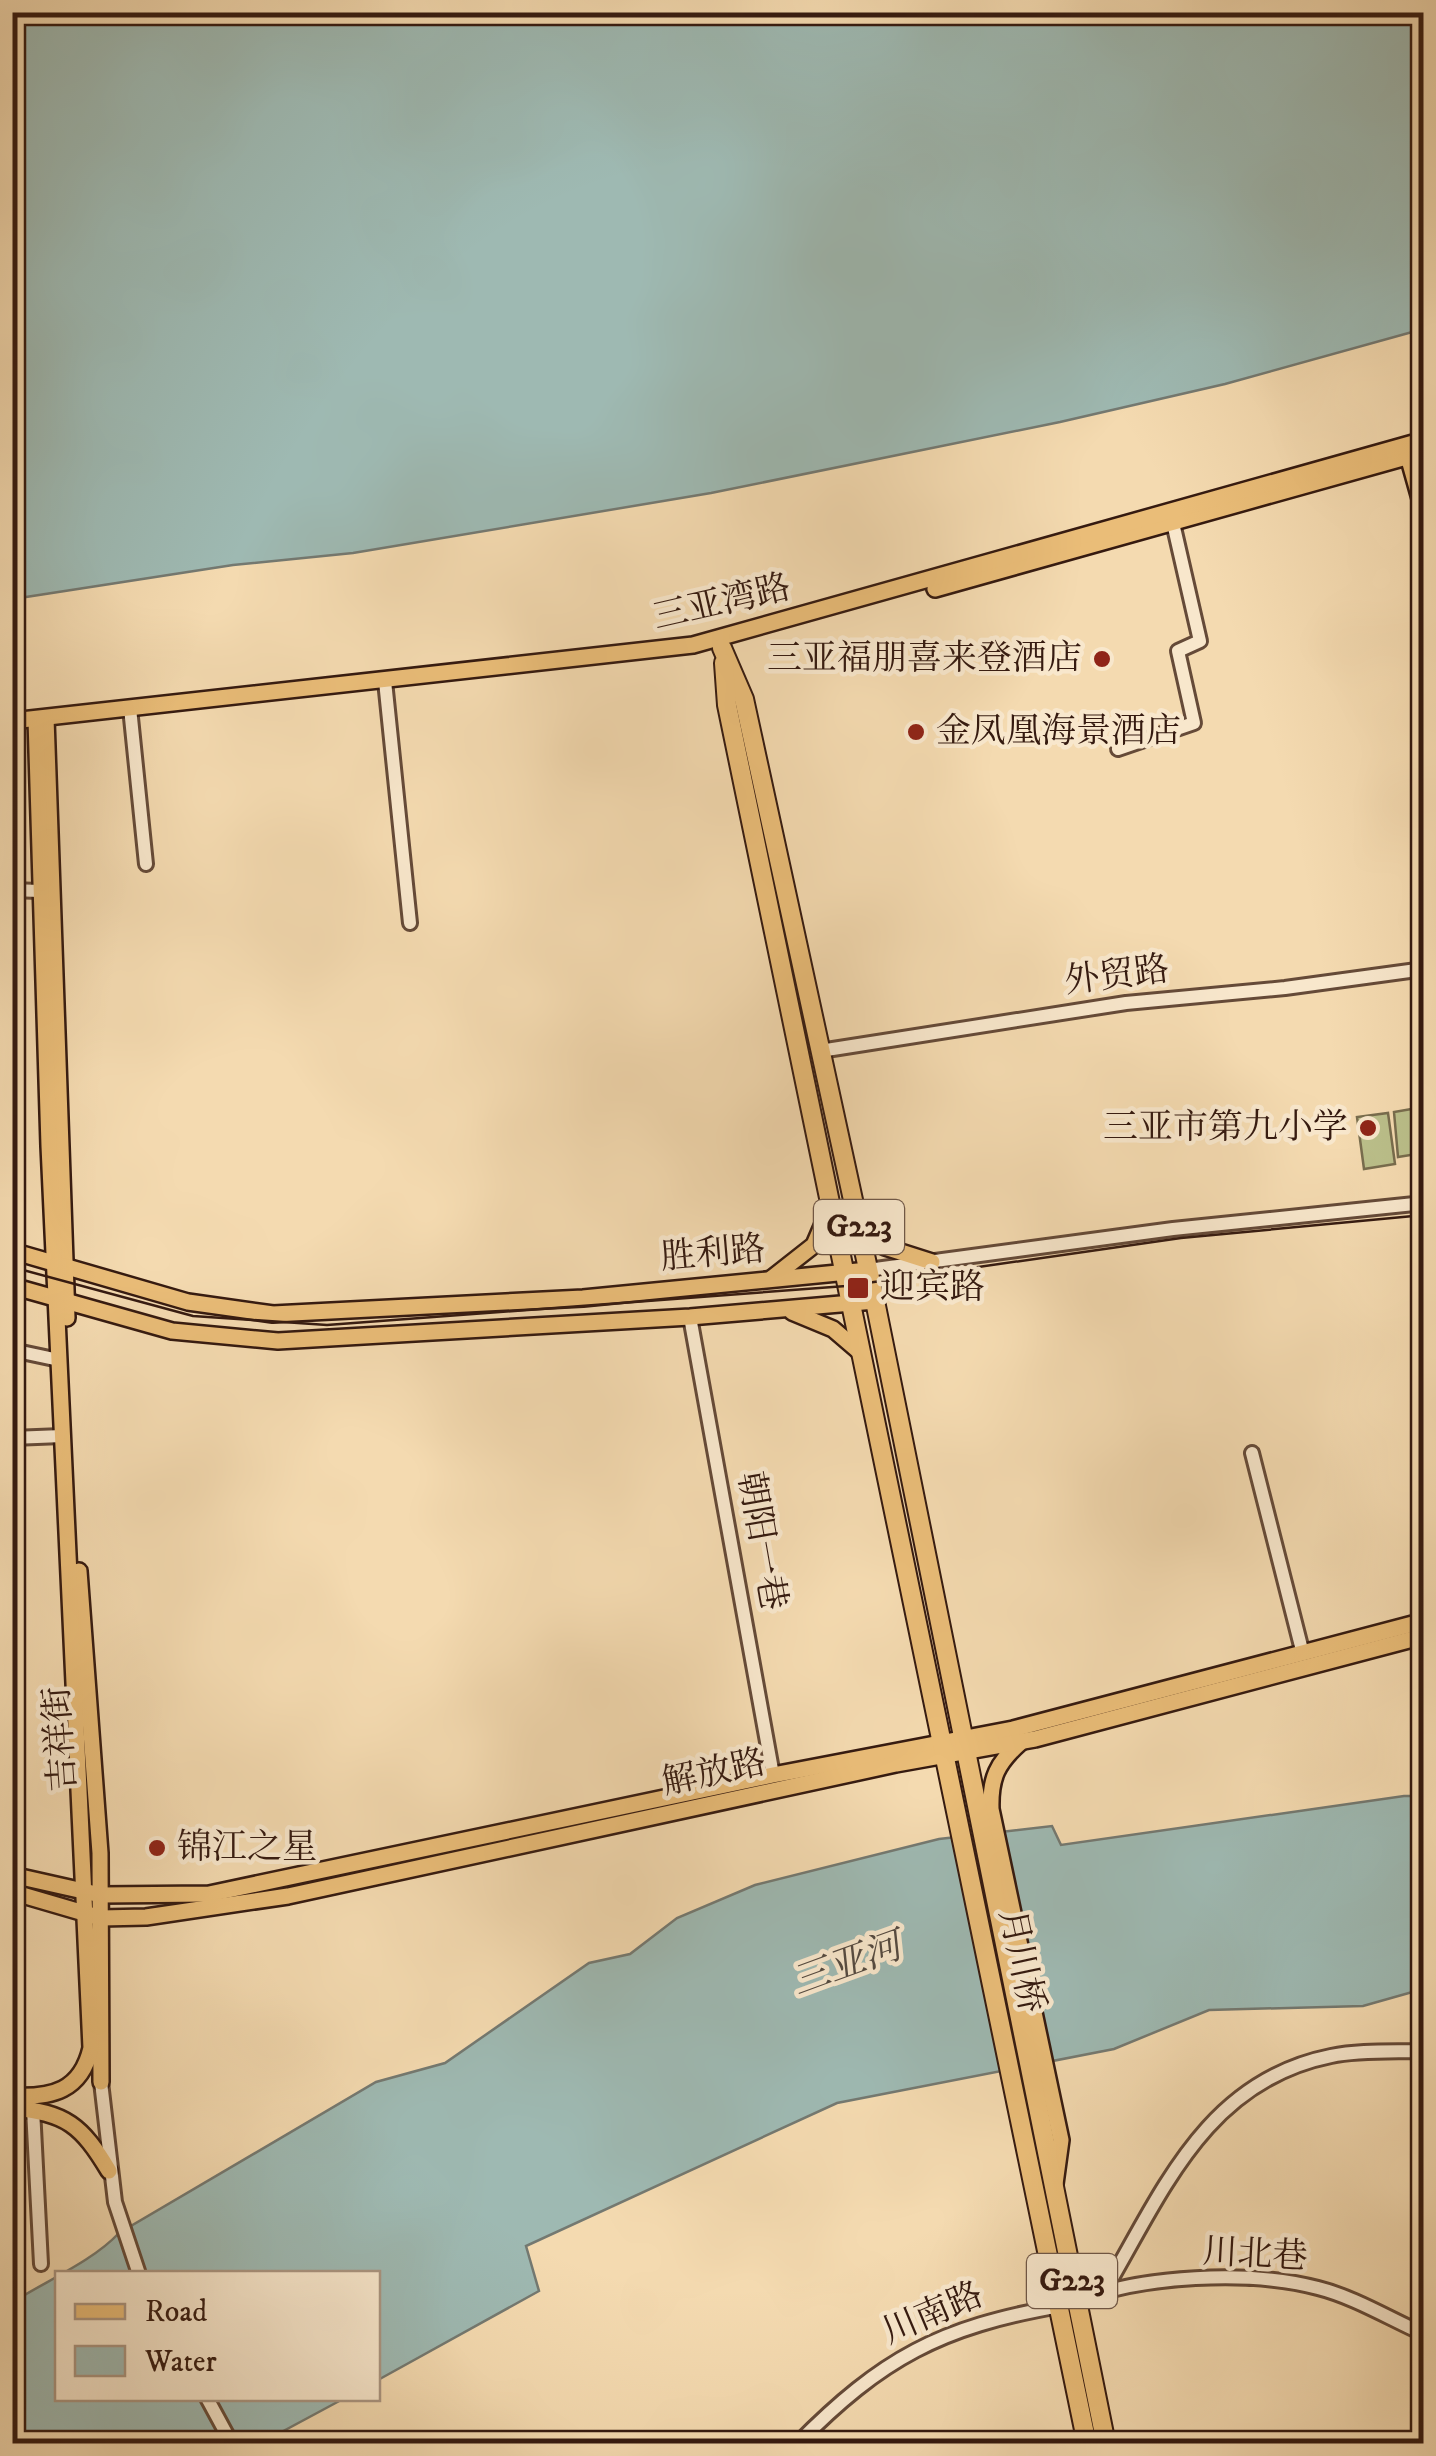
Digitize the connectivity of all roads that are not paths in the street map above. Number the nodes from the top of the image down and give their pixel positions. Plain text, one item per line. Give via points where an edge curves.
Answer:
1 (1417, 450) edge
2 (1424, 513) edge
3 (1173, 522) junction
4 (721, 643) junction
5 (386, 681) junction
6 (130, 708) junction
7 (41, 719) junction
8 (12, 721) edge
9 (1118, 749) dead end
10 (146, 864) dead end
11 (12, 890) edge
12 (39, 891) junction
13 (410, 923) dead end
14 (1424, 969) edge
15 (820, 1050) junction
16 (1424, 1203) edge
17 (829, 1210) junction
18 (856, 1212) junction
19 (12, 1251) edge
20 (932, 1262) junction
21 (60, 1265) junction
22 (868, 1270) junction
23 (843, 1272) junction
24 (771, 1279) junction
25 (12, 1286) edge
26 (61, 1301) junction
27 (875, 1301) junction
28 (850, 1304) junction
29 (783, 1309) junction
30 (690, 1317) junction
31 (12, 1350) edge
32 (861, 1352) junction
33 (59, 1360) junction
34 (62, 1436) junction
35 (12, 1438) edge
36 (1252, 1453) dead end
37 (1424, 1621) edge
38 (1424, 1636) edge
39 (1304, 1654) junction
40 (1021, 1742) junction
41 (965, 1745) junction
42 (943, 1748) junction
43 (773, 1774) junction
44 (984, 1810) junction
45 (12, 1875) edge
46 (12, 1892) edge
47 (92, 1894) junction
48 (84, 1913) junction
49 (101, 1918) junction
50 (1424, 2051) edge
51 (101, 2082) joint
52 (12, 2096) edge
53 (12, 2108) edge
54 (33, 2110) junction
55 (1039, 2120) junction
56 (111, 2178) junction
57 (41, 2264) dead end
58 (138, 2271) edge
59 (1104, 2290) junction
60 (1068, 2304) junction
61 (1424, 2334) edge
62 (209, 2401) edge
63 (232, 2444) edge
64 (797, 2444) edge
65 (1088, 2444) edge
66 (1106, 2444) edge

1 - 2 main road
1 - 3 main road, 三亚湾路
1 - 4 main road, 三亚湾路
3 - 4 main road, 三亚湾路
3 - 9 street via 1200,641 1178,651 1194,723
4 - 5 main road, 三亚湾路
4 - 15 highway, G223 via 744,699
4 - 17 highway, G223 via 727,705
5 - 6 main road, 三亚湾路
5 - 13 street
6 - 7 main road, 三亚湾路
6 - 10 street
7 - 8 main road, 三亚湾路
7 - 12 main road, 吉祥街
7 - 21 main road, 吉祥街
11 - 12 street
12 - 21 main road, 吉祥街
14 - 15 street, 外贸路 via 1126,1003
15 - 18 highway, G223
16 - 20 street, 胜利路
17 - 23 highway, G223
17 - 24 main road via 814,1245
18 - 20 main road via 884,1247
18 - 22 highway, G223
19 - 21 main road, 胜利路
20 - 22 street, 胜利路
21 - 24 main road, 胜利路 via 188,1302 272,1314 583,1298
21 - 26 main road, 吉祥街
22 - 23 main road, 胜利路
22 - 27 highway, G223
23 - 24 main road, 胜利路
23 - 28 highway, G223
25 - 26 main road, 胜利路
26 - 30 main road, 胜利路 via 172,1331 278,1341
26 - 33 main road, 吉祥街
26 - 47 main road, 吉祥街
27 - 28 main road, 胜利路
27 - 41 highway, G223
28 - 29 main road, 胜利路
28 - 32 highway, G223
29 - 30 main road, 胜利路
29 - 32 main road via 823,1323
30 - 43 street, 朝阳一巷
31 - 33 street
32 - 42 highway, G223
33 - 34 main road, 吉祥街
34 - 35 street
34 - 47 main road, 吉祥街
36 - 39 street
37 - 39 main road, 解放路
38 - 40 main road, 解放路
39 - 41 main road, 解放路
40 - 41 main road, 解放路
40 - 44 main road via 997,1766
41 - 42 main road, 解放路
41 - 44 highway, G223
42 - 43 main road, 解放路
42 - 49 main road, 解放路 via 288,1896
42 - 55 highway, 月川桥 / G223
43 - 47 main road, 解放路 via 210,1894
44 - 55 highway, 月川桥 / G223
45 - 47 main road, 解放路
46 - 48 main road, 解放路
47 - 48 main road, 吉祥街
47 - 49 main road, 吉祥街
48 - 49 main road, 解放路
48 - 52 main road, 吉祥街 via 87,2066 62,2092
49 - 51 main road, 吉祥街
50 - 59 street via 1334,2055 1249,2088 1186,2152
51 - 56 street
53 - 54 main road
54 - 56 main road via 75,2124
54 - 57 street
55 - 60 highway, G223
55 - 60 highway, G223
56 - 58 street
59 - 60 street, 川北巷
59 - 61 street, 川北巷 via 1207,2278 1290,2283 1321,2288
60 - 64 street, 川南路 via 949,2332 901,2355
60 - 65 highway, G223
60 - 66 highway, G223
62 - 63 street

